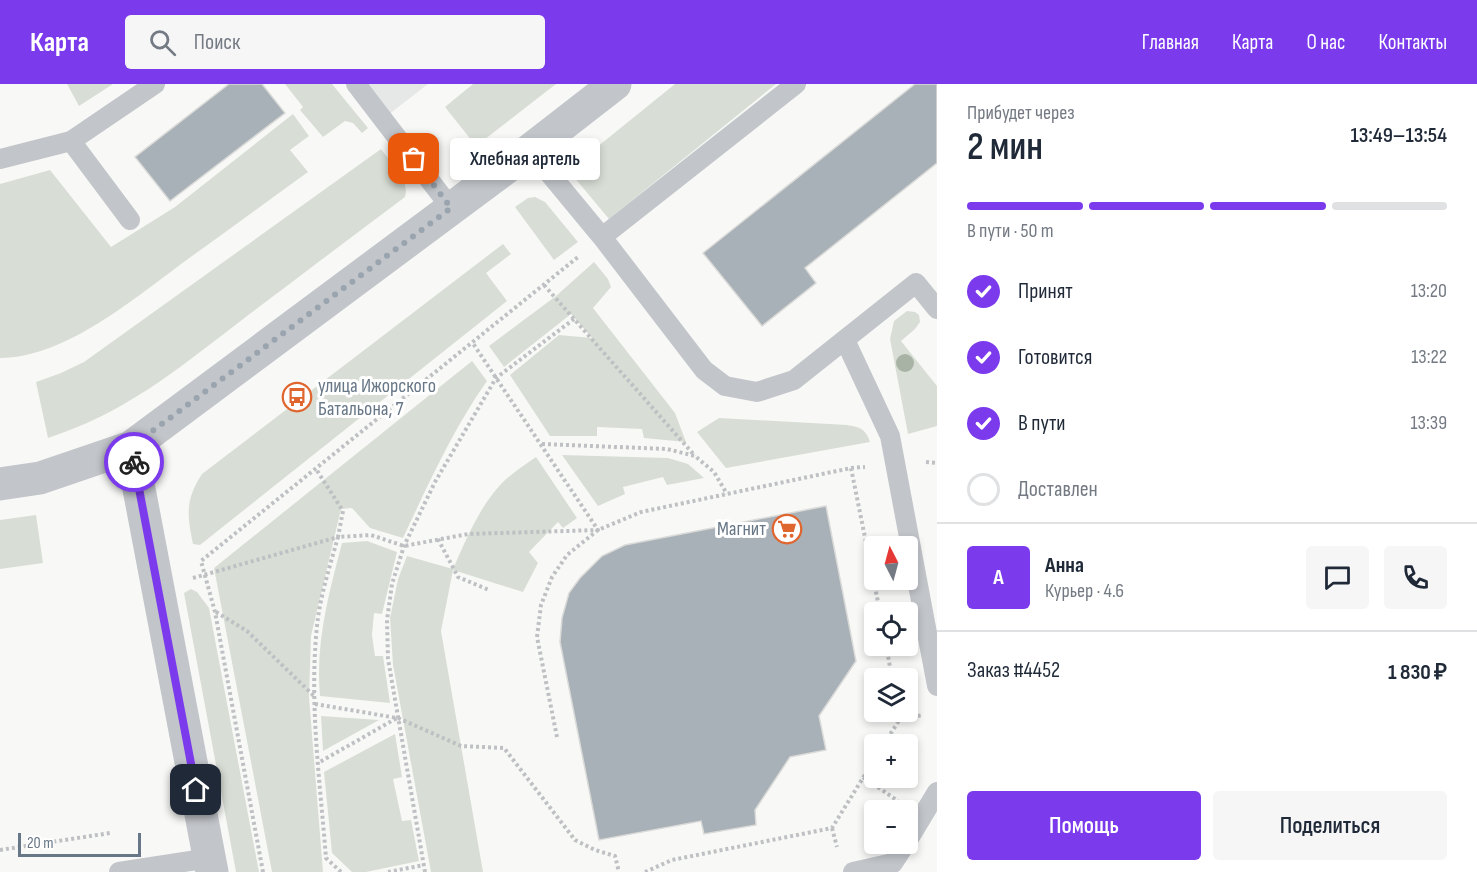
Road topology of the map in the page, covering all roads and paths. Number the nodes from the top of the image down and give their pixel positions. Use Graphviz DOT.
graph roads {
  1 [pos="155,84"];
  2 [pos="356,84"];
  3 [pos="615,84"];
  4 [pos="796,84"];
  5 [pos="71,141"];
  6 [pos="530,150"];
  7 [pos="0,159"];
  8 [pos="451,208"];
  9 [pos="130,220"];
  10 [pos="602,237"];
  11 [pos="544,285"];
  12 [pos="937,309"];
  13 [pos="574,319"];
  14 [pos="845,340"];
  15 [pos="472,342"];
  16 [pos="496,378"];
  17 [pos="541,444"];
  18 [pos="131,447"];
  19 [pos="695,456"];
  20 [pos="930,462"];
  21 [pos="937,463"];
  22 [pos="316,469"];
  23 [pos="0,484"];
  24 [pos="727,494"];
  25 [pos="598,530"];
  26 [pos="865,536"];
  27 [pos="338,537"];
  28 [pos="438,539"];
  29 [pos="404,546"];
  30 [pos="204,576"];
  31 [pos="489,590"];
  32 [pos="215,612"];
  33 [pos="936,677"];
  34 [pos="315,697"];
  35 [pos="315,704"];
  36 [pos="928,714"];
  37 [pos="918,716"];
  38 [pos="397,718"];
  39 [pos="557,737"];
  40 [pos="318,763"];
  41 [pos="864,776"];
  42 [pos="937,792"];
  43 [pos="918,824"];
  44 [pos="110,833"];
  45 [pos="0,850"];
  46 [pos="899,854"];
  47 [pos="211,865"];
  48 [pos="424,865"];
  49 [pos="119,872"];
  50 [pos="263,872"];
  51 [pos="341,872"];
  52 [pos="388,872"];
  53 [pos="425,872"];
  54 [pos="619,872"];
  55 [pos="645,872"];
  56 [pos="853,872"];
  1 -- 5 [label="lane"];
  2 -- 8 [label="lane"];
  3 -- 6 [label="street"];
  4 -- 10 [label="lane"];
  5 -- 7 [label="lane"];
  5 -- 9 [label="lane"];
  6 -- 8 [label="street"];
  6 -- 10 [label="lane"];
  8 -- 18 [label="street"];
  10 -- 11 [label="path"];
  10 -- 14 [label="lane"];
  11 -- 13 [label="path"];
  11 -- 15 [label="path"];
  12 -- 14 [label="lane"];
  13 -- 16 [label="path"];
  13 -- 19 [label="path"];
  14 -- 33 [label="lane"];
  15 -- 16 [label="path"];
  15 -- 22 [label="path"];
  16 -- 17 [label="path"];
  16 -- 29 [label="path"];
  17 -- 19 [label="path"];
  17 -- 25 [label="path"];
  18 -- 23 [label="street"];
  18 -- 47 [label="street"];
  19 -- 24 [label="path"];
  20 -- 21 [label="path"];
  22 -- 27 [label="path"];
  22 -- 30 [label="path"];
  24 -- 25 [label="path"];
  24 -- 26 [label="path"];
  25 -- 28 [label="path"];
  25 -- 39 [label="path"];
  27 -- 29 [label="path"];
  27 -- 30 [label="path"];
  27 -- 34 [label="path"];
  28 -- 29 [label="path"];
  28 -- 31 [label="path"];
  29 -- 38 [label="path"];
  30 -- 32 [label="path"];
  32 -- 34 [label="path"];
  32 -- 50 [label="path"];
  34 -- 35 [label="path"];
  35 -- 38 [label="path"];
  35 -- 40 [label="path"];
  36 -- 37 [label="path"];
  38 -- 40 [label="path"];
  38 -- 48 [label="path"];
  38 -- 54 [label="path"];
  40 -- 51 [label="path"];
  41 -- 55 [label="path"];
  42 -- 43 [label="lane"];
  44 -- 45 [label="path"];
  46 -- 56 [label="lane"];
  47 -- 49 [label="lane"];
  48 -- 52 [label="path"];
  48 -- 53 [label="path"];
}
